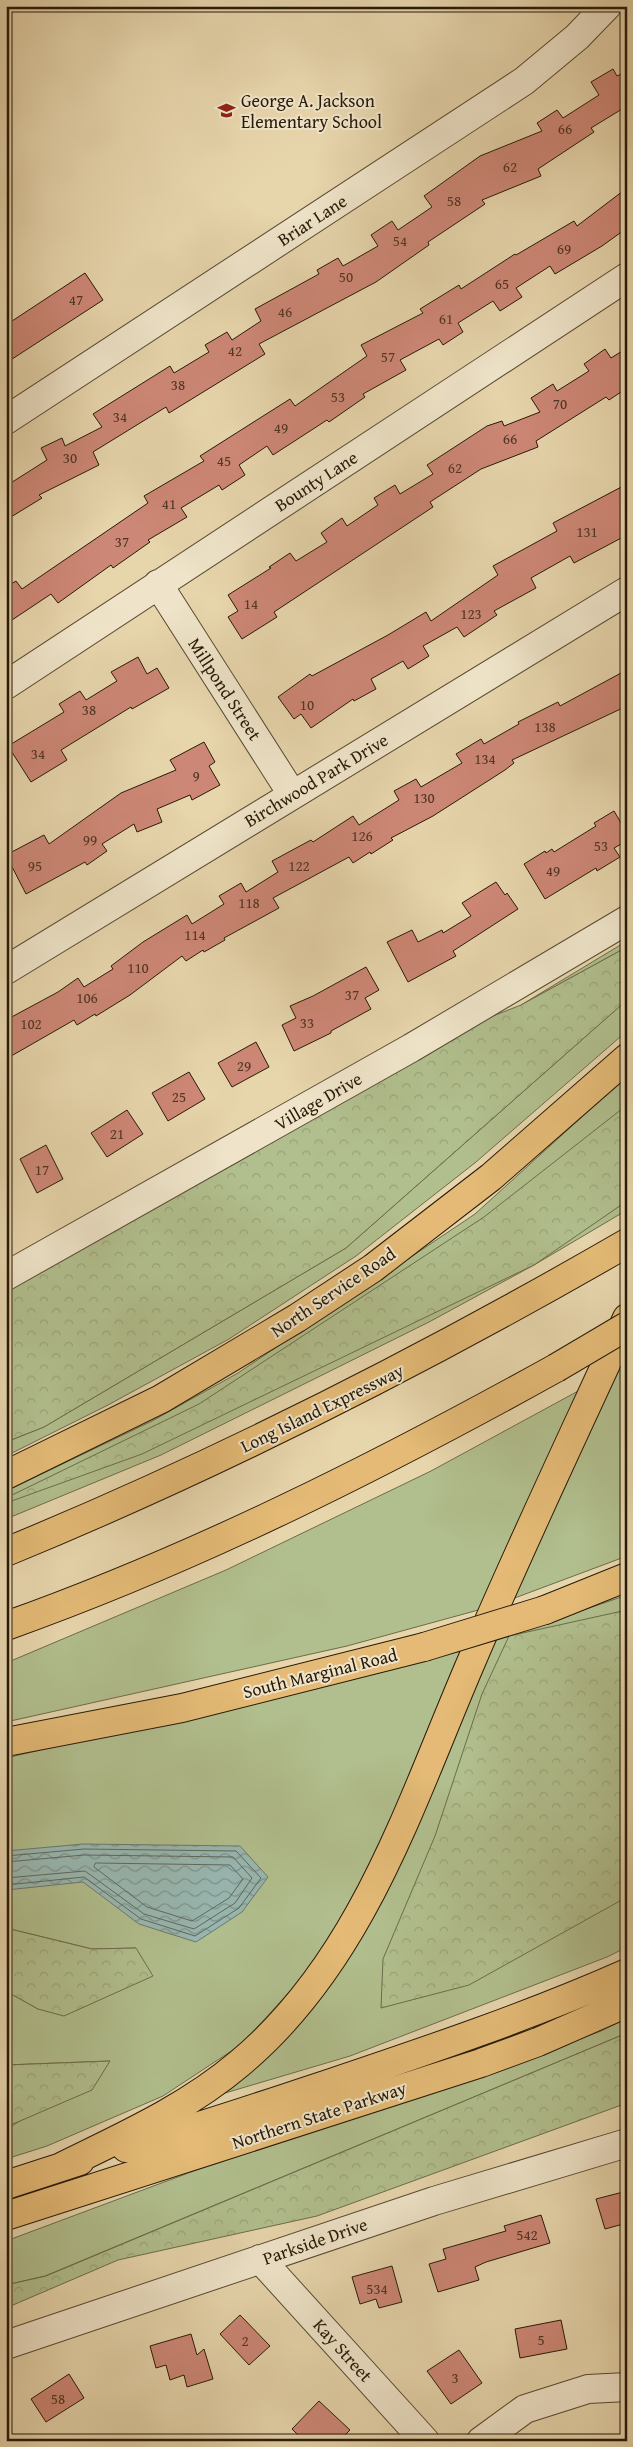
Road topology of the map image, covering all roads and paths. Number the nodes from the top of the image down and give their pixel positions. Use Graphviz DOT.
graph roads {
  1 [pos="607,6"];
  2 [pos="627,277"];
  3 [pos="6,420"];
  4 [pos="158,584"];
  5 [pos="627,591"];
  6 [pos="6,685"];
  7 [pos="292,794"];
  8 [pos="627,920"];
  9 [pos="6,970"];
  10 [pos="627,1058"];
  11 [pos="626,1244"];
  12 [pos="6,1276"];
  13 [pos="627,1318"];
  14 [pos="627,1326"];
  15 [pos="6,1475"];
  16 [pos="6,1552"];
  17 [pos="627,1577"];
  18 [pos="6,1626"];
  19 [pos="6,1742"];
  20 [pos="627,1973"];
  21 [pos="627,2003"];
  22 [pos="627,2143"];
  23 [pos="62,2166"];
  24 [pos="6,2185"];
  25 [pos="6,2216"];
  26 [pos="260,2259"];
  27 [pos="6,2345"];
  28 [pos="627,2387"];
  29 [pos="425,2441"];
  30 [pos="480,2441"];
  1 -- 3 [label="street, Briar Lane"];
  2 -- 4 [label="street, Bounty Lane"];
  4 -- 6 [label="street, Bounty Lane"];
  4 -- 7 [label="street, Millpond Street"];
  5 -- 7 [label="street, Birchwood Park Drive"];
  7 -- 9 [label="street, Birchwood Park Drive"];
  8 -- 12 [label="street, Village Drive"];
  10 -- 15 [label="main road, North Service Road"];
  11 -- 16 [label="main road, Long Island Expressway"];
  13 -- 23 [label="main road"];
  14 -- 18 [label="main road, bridge"];
  17 -- 19 [label="main road, South Marginal Road, bridge"];
  20 -- 23 [label="main road, Northern State Parkway"];
  21 -- 25 [label="main road, Northern State Parkway"];
  22 -- 26 [label="street, Parkside Drive"];
  23 -- 24 [label="main road, Northern State Parkway"];
  26 -- 27 [label="street, Parkside Drive"];
  26 -- 29 [label="street, Kay Street"];
  28 -- 30 [label="street"];
}
